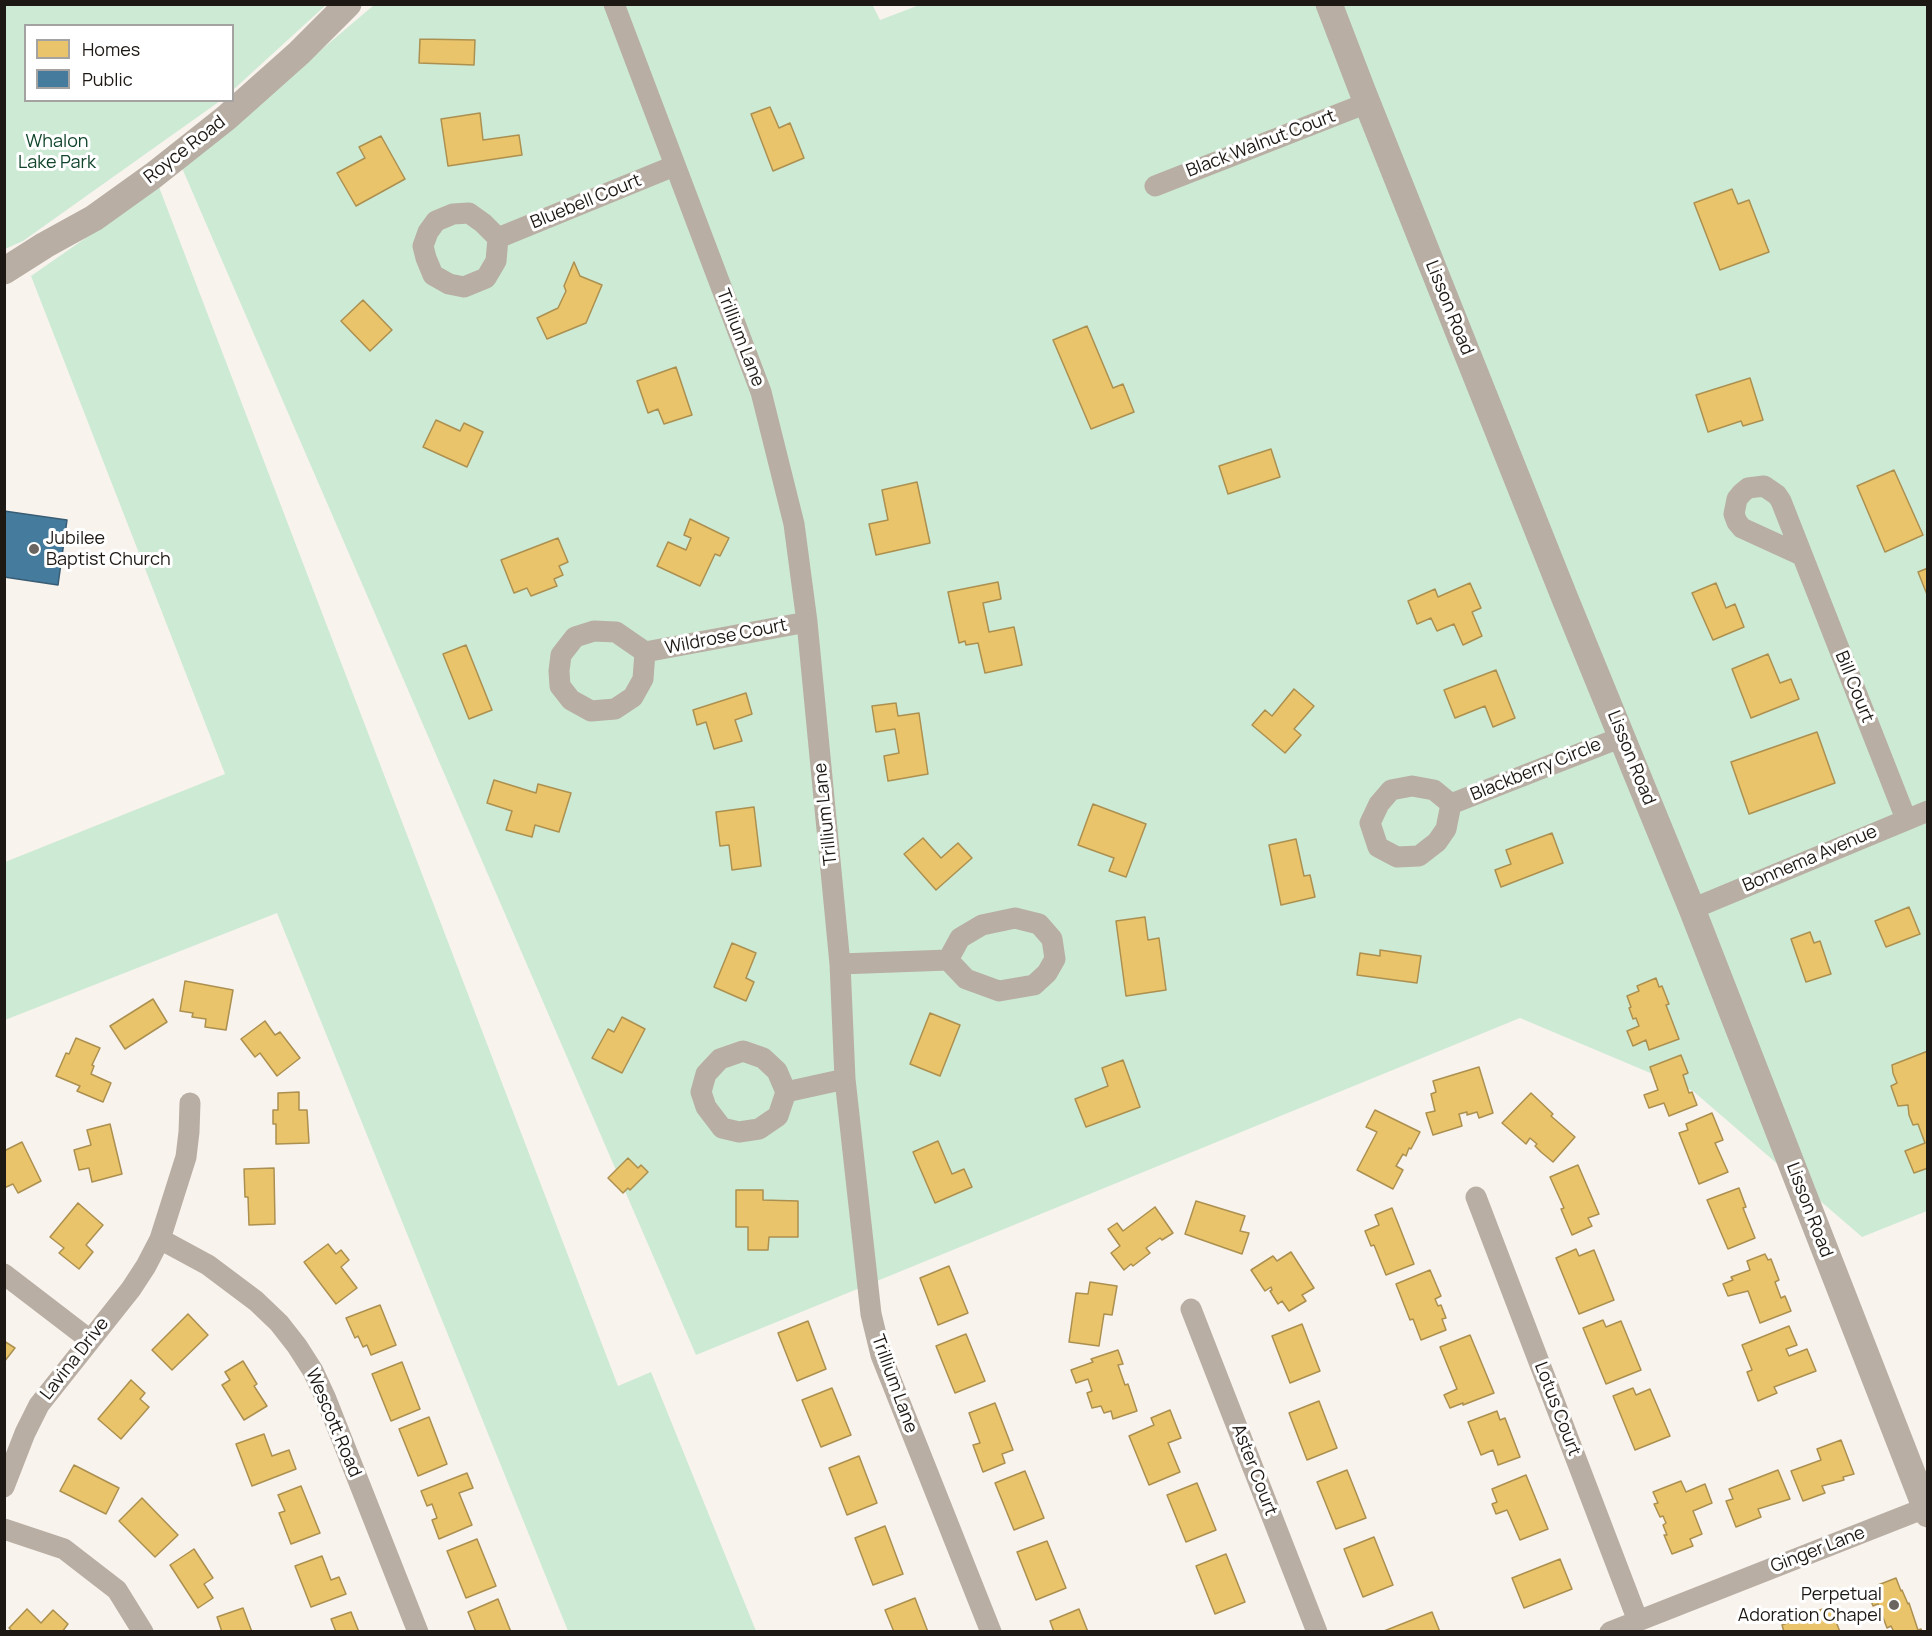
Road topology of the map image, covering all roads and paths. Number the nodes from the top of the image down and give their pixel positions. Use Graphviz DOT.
graph roads {
  1 [pos="348,4"];
  2 [pos="614,4"];
  3 [pos="1329,4"];
  4 [pos="1367,103"];
  5 [pos="674,166"];
  6 [pos="1155,186"];
  7 [pos="498,238"];
  8 [pos="4,271"];
  9 [pos="1801,555"];
  10 [pos="807,622"];
  11 [pos="645,652"];
  12 [pos="1622,737"];
  13 [pos="1451,804"];
  14 [pos="1928,811"];
  15 [pos="1906,819"];
  16 [pos="1692,909"];
  17 [pos="948,960"];
  18 [pos="840,964"];
  19 [pos="845,1079"];
  20 [pos="786,1092"];
  21 [pos="190,1103"];
  22 [pos="1476,1197"];
  23 [pos="160,1239"];
  24 [pos="4,1274"];
  25 [pos="1191,1309"];
  26 [pos="90,1340"];
  27 [pos="4,1487"];
  28 [pos="1926,1511"];
  29 [pos="4,1529"];
  30 [pos="1638,1620"];
  31 [pos="143,1632"];
  32 [pos="418,1632"];
  33 [pos="990,1632"];
  34 [pos="1317,1632"];
  35 [pos="1610,1632"];
  1 -- 8 [label="street, Royce Road"];
  2 -- 5 [label="street, Trillium Lane"];
  3 -- 4 [label="street, Lisson Road"];
  4 -- 6 [label="street, Black Walnut Court"];
  4 -- 12 [label="street, Lisson Road"];
  5 -- 7 [label="street, Bluebell Court"];
  5 -- 10 [label="street, Trillium Lane"];
  9 -- 15 [label="street, Bill Court"];
  10 -- 11 [label="street, Wildrose Court"];
  10 -- 18 [label="street, Trillium Lane"];
  11 -- 11 [label="street, Wildrose Court"];
  12 -- 13 [label="street, Blackberry Circle"];
  12 -- 16 [label="street, Lisson Road"];
  14 -- 15 [label="street, Bonnema Avenue"];
  15 -- 16 [label="street, Bonnema Avenue"];
  16 -- 28 [label="street, Lisson Road"];
  17 -- 17 [label="street"];
  17 -- 18 [label="street"];
  18 -- 19 [label="street, Trillium Lane"];
  19 -- 20 [label="street"];
  19 -- 33 [label="street, Trillium Lane"];
  21 -- 23 [label="street, Lavina Drive"];
  22 -- 30 [label="street, Lotus Court"];
  23 -- 26 [label="street, Lavina Drive"];
  23 -- 32 [label="street, Wescott Road"];
  24 -- 26 [label="street"];
  25 -- 34 [label="street, Aster Court"];
  26 -- 27 [label="street, Lavina Drive"];
  28 -- 30 [label="street, Ginger Lane"];
  29 -- 31 [label="street"];
  30 -- 35 [label="street, Ginger Lane"];
}
